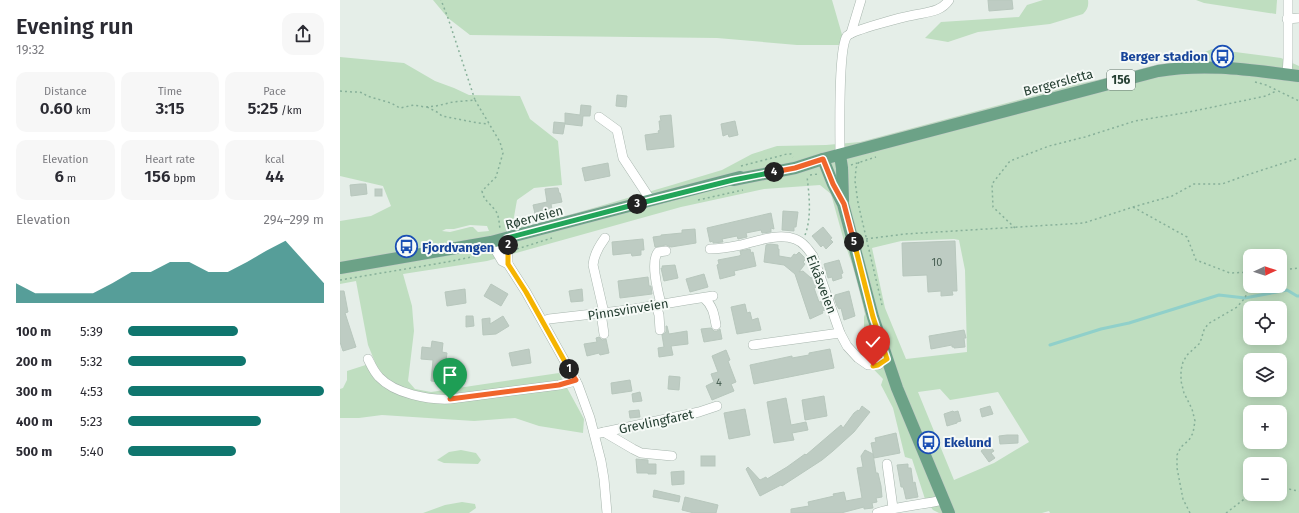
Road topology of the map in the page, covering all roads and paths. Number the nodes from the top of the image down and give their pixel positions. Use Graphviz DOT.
graph roads {
  1 [pos="441,0"];
  2 [pos="861,0"];
  3 [pos="950,0"];
  4 [pos="1288,0"];
  5 [pos="1299,18"];
  6 [pos="1287,19"];
  7 [pos="851,33"];
  8 [pos="1293,76"];
  9 [pos="1254,82"];
  10 [pos="340,91"];
  11 [pos="1276,91"];
  12 [pos="475,100"];
  13 [pos="1299,101"];
  14 [pos="425,107"];
  15 [pos="600,117"];
  16 [pos="489,124"];
  17 [pos="840,155"];
  18 [pos="882,155"];
  19 [pos="793,157"];
  20 [pos="1299,158"];
  21 [pos="823,159"];
  22 [pos="859,162"];
  23 [pos="741,166"];
  24 [pos="848,167"];
  25 [pos="820,174"];
  26 [pos="806,176"];
  27 [pos="802,177"];
  28 [pos="744,190"];
  29 [pos="697,200"];
  30 [pos="649,201"];
  31 [pos="844,204"];
  32 [pos="1133,207"];
  33 [pos="1015,228"];
  34 [pos="605,238"];
  35 [pos="866,238"];
  36 [pos="499,240"];
  37 [pos="802,242"];
  38 [pos="710,249"];
  39 [pos="666,250"];
  40 [pos="444,263"];
  41 [pos="508,264"];
  42 [pos="340,268"];
  43 [pos="1299,268"];
  44 [pos="1287,269"];
  45 [pos="1243,272"];
  46 [pos="340,280"];
  47 [pos="1247,293"];
  48 [pos="658,305"];
  49 [pos="883,310"];
  50 [pos="603,313"];
  51 [pos="543,321"];
  52 [pos="716,325"];
  53 [pos="660,330"];
  54 [pos="840,333"];
  55 [pos="604,334"];
  56 [pos="753,345"];
  57 [pos="368,359"];
  58 [pos="887,359"];
  59 [pos="576,380"];
  60 [pos="717,406"];
  61 [pos="600,433"];
  62 [pos="672,456"];
  63 [pos="887,464"];
  64 [pos="1287,488"];
  65 [pos="1299,491"];
  66 [pos="943,500"];
  67 [pos="1243,500"];
  68 [pos="893,508"];
  69 [pos="607,513"];
  70 [pos="876,513"];
  71 [pos="949,513"];
  72 [pos="1190,513"];
  73 [pos="1226,513"];
  1 -- 12 [label="path"];
  2 -- 7 [label="street"];
  3 -- 7 [label="street"];
  4 -- 6 [label="street, Bergersletta"];
  5 -- 6 [label="street"];
  6 -- 8 [label="street, Bergersletta"];
  7 -- 17 [label="street"];
  8 -- 17 [label="main road, Bergersletta / 156"];
  9 -- 11 [label="path"];
  10 -- 14 [label="path"];
  11 -- 13 [label="path"];
  11 -- 33 [label="path"];
  12 -- 14 [label="path"];
  12 -- 16 [label="path"];
  14 -- 16 [label="path"];
  15 -- 30 [label="street"];
  16 -- 36 [label="path"];
  17 -- 21 [label="main road, Røerveien / 156"];
  17 -- 31 [label="main road"];
  18 -- 22 [label="path"];
  19 -- 23 [label="path"];
  20 -- 32 [label="path"];
  21 -- 30 [label="main road, Røerveien / 156"];
  21 -- 31 [label="main road"];
  22 -- 24 [label="path"];
  22 -- 35 [label="path"];
  25 -- 26 [label="path"];
  26 -- 27 [label="path"];
  26 -- 37 [label="path"];
  28 -- 29 [label="path"];
  30 -- 36 [label="main road, Røerveien / 156"];
  31 -- 58 [label="main road"];
  32 -- 33 [label="path"];
  32 -- 45 [label="path"];
  33 -- 35 [label="path"];
  34 -- 50 [label="street"];
  35 -- 49 [label="path"];
  36 -- 41 [label="street"];
  36 -- 41 [label="street"];
  36 -- 42 [label="main road, Røerveien / 156"];
  37 -- 38 [label="street, Eikåsveien"];
  37 -- 54 [label="street, Eikåsveien"];
  39 -- 48 [label="street"];
  40 -- 46 [label="path"];
  41 -- 51 [label="street"];
  43 -- 44 [label="path"];
  47 -- 72 [label="path"];
  48 -- 50 [label="street, Pinnsvinveien"];
  48 -- 52 [label="street, Pinnsvinveien"];
  48 -- 53 [label="street"];
  50 -- 51 [label="street, Pinnsvinveien"];
  50 -- 55 [label="street"];
  51 -- 59 [label="street"];
  54 -- 56 [label="street"];
  54 -- 58 [label="street, Eikåsveien"];
  57 -- 59 [label="street"];
  58 -- 66 [label="main road"];
  59 -- 61 [label="street"];
  60 -- 61 [label="street, Grevlingfaret"];
  61 -- 62 [label="street"];
  61 -- 69 [label="street"];
  63 -- 68 [label="street"];
  64 -- 65 [label="path"];
  66 -- 68 [label="street"];
  66 -- 71 [label="main road"];
  67 -- 73 [label="path"];
  68 -- 70 [label="street"];
}
